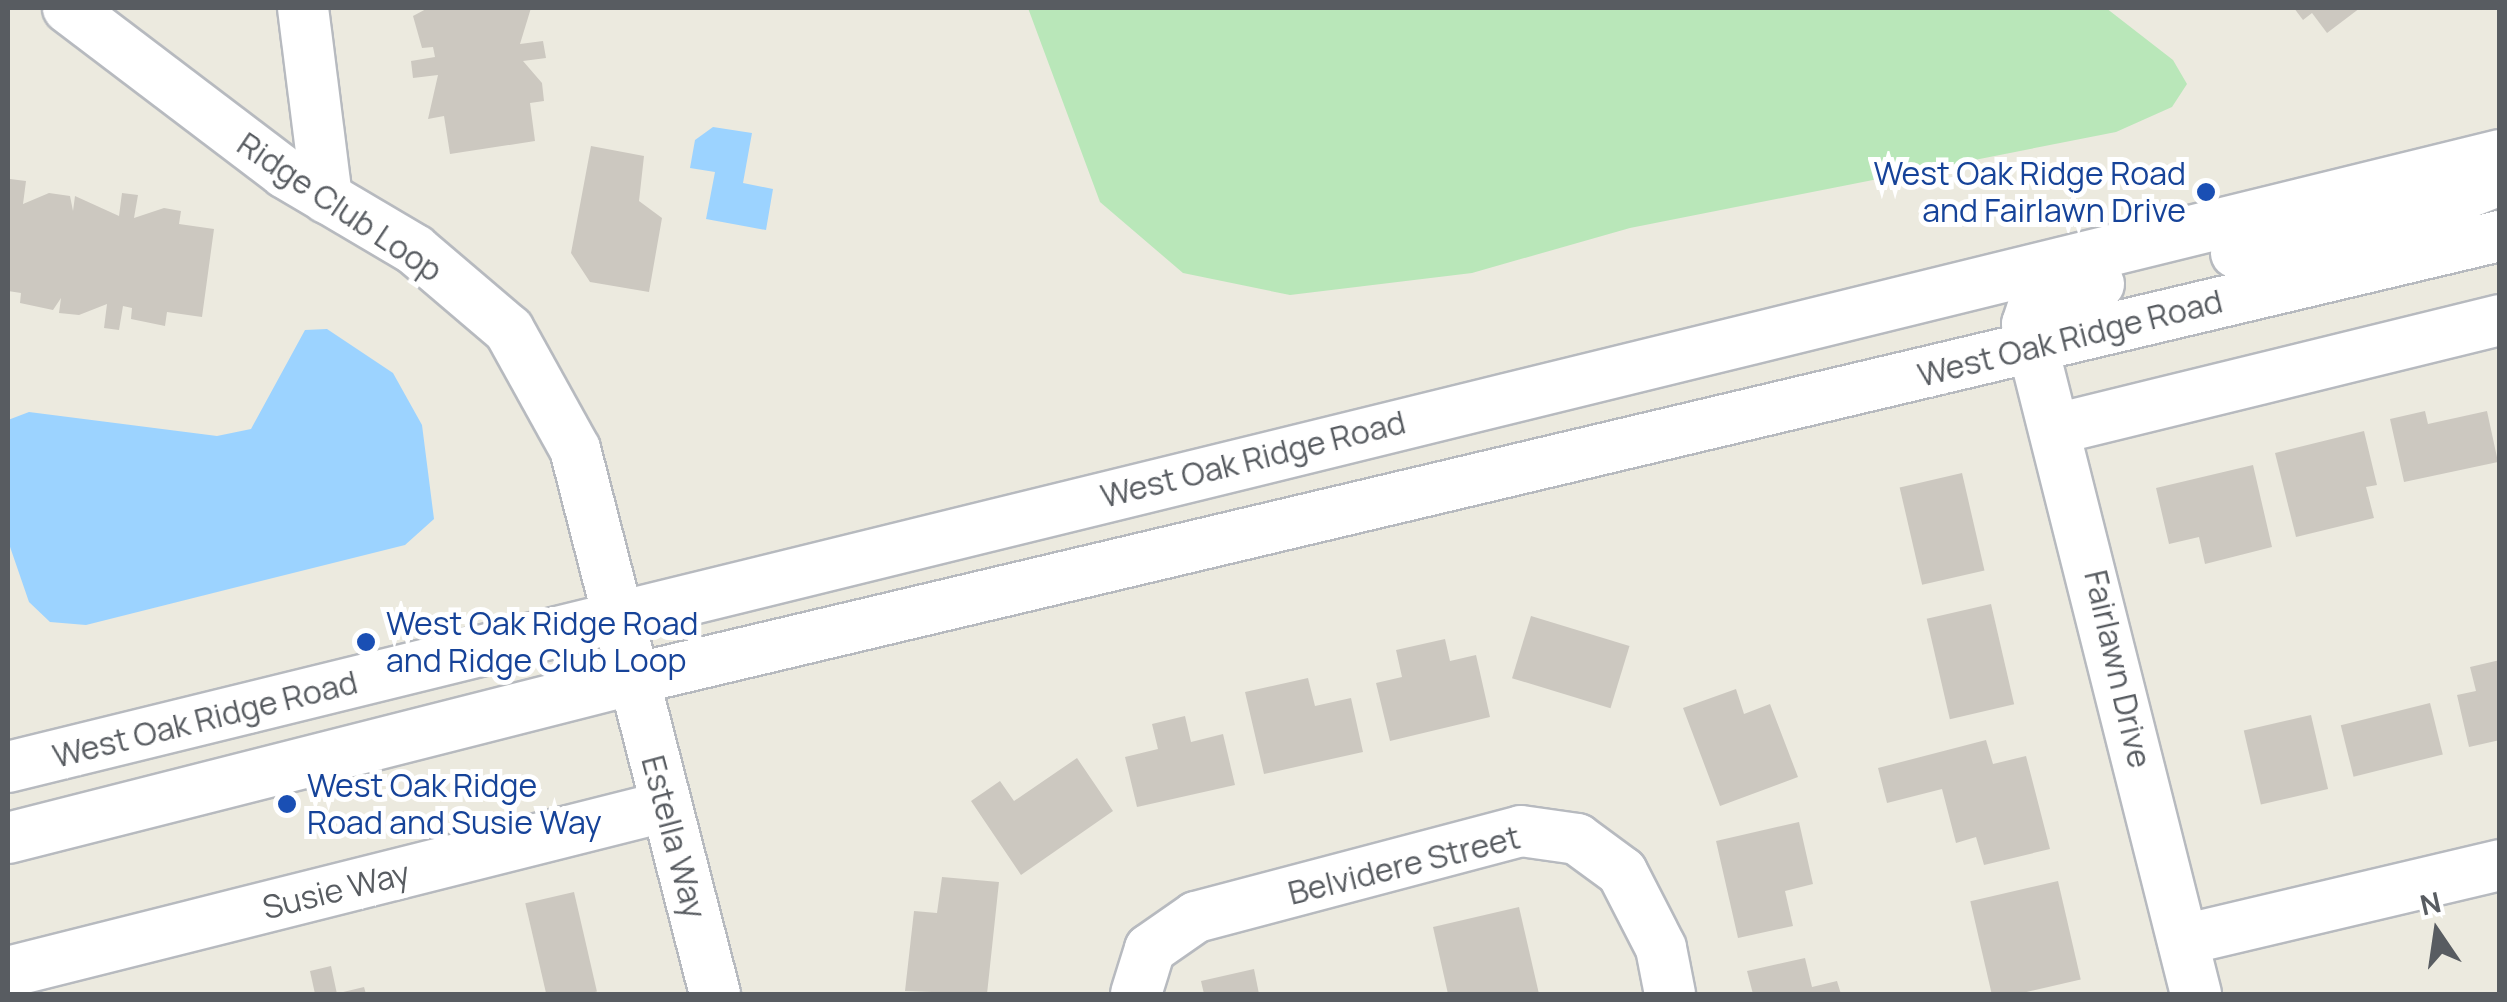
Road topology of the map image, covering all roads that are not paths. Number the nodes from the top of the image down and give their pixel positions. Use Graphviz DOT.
graph roads {
  1 [pos="303,8"];
  2 [pos="91,15"];
  3 [pos="2500,155"];
  4 [pos="2500,180"];
  5 [pos="328,198"];
  6 [pos="2500,236"];
  7 [pos="2500,320"];
  8 [pos="2034,345"];
  9 [pos="2060,428"];
  10 [pos="616,616"];
  11 [pos="634,678"];
  12 [pos="8,767"];
  13 [pos="664,807"];
  14 [pos="8,838"];
  15 [pos="2500,866"];
  16 [pos="2182,940"];
  17 [pos="8,972"];
  18 [pos="1666,972"];
  19 [pos="715,994"];
  20 [pos="1136,994"];
  21 [pos="2196,994"];
  1 -- 5 [label="street"];
  2 -- 5 [label="street, Ridge Club Loop"];
  3 -- 10 [label="street, West Oak Ridge Road"];
  4 -- 8 [label="street"];
  5 -- 10 [label="street, Ridge Club Loop"];
  6 -- 8 [label="street, West Oak Ridge Road"];
  7 -- 9 [label="street"];
  8 -- 9 [label="street, Fairlawn Drive"];
  8 -- 11 [label="street, West Oak Ridge Road"];
  9 -- 16 [label="street, Fairlawn Drive"];
  10 -- 11 [label="street, Ridge Club Loop"];
  10 -- 12 [label="street, West Oak Ridge Road"];
  11 -- 13 [label="street, Estella Way"];
  11 -- 14 [label="street, West Oak Ridge Road"];
  13 -- 17 [label="street, Susie Way"];
  13 -- 19 [label="street, Estella Way"];
  15 -- 16 [label="street"];
  16 -- 21 [label="street, Fairlawn Drive"];
  18 -- 20 [label="street, Belvidere Street"];
}
